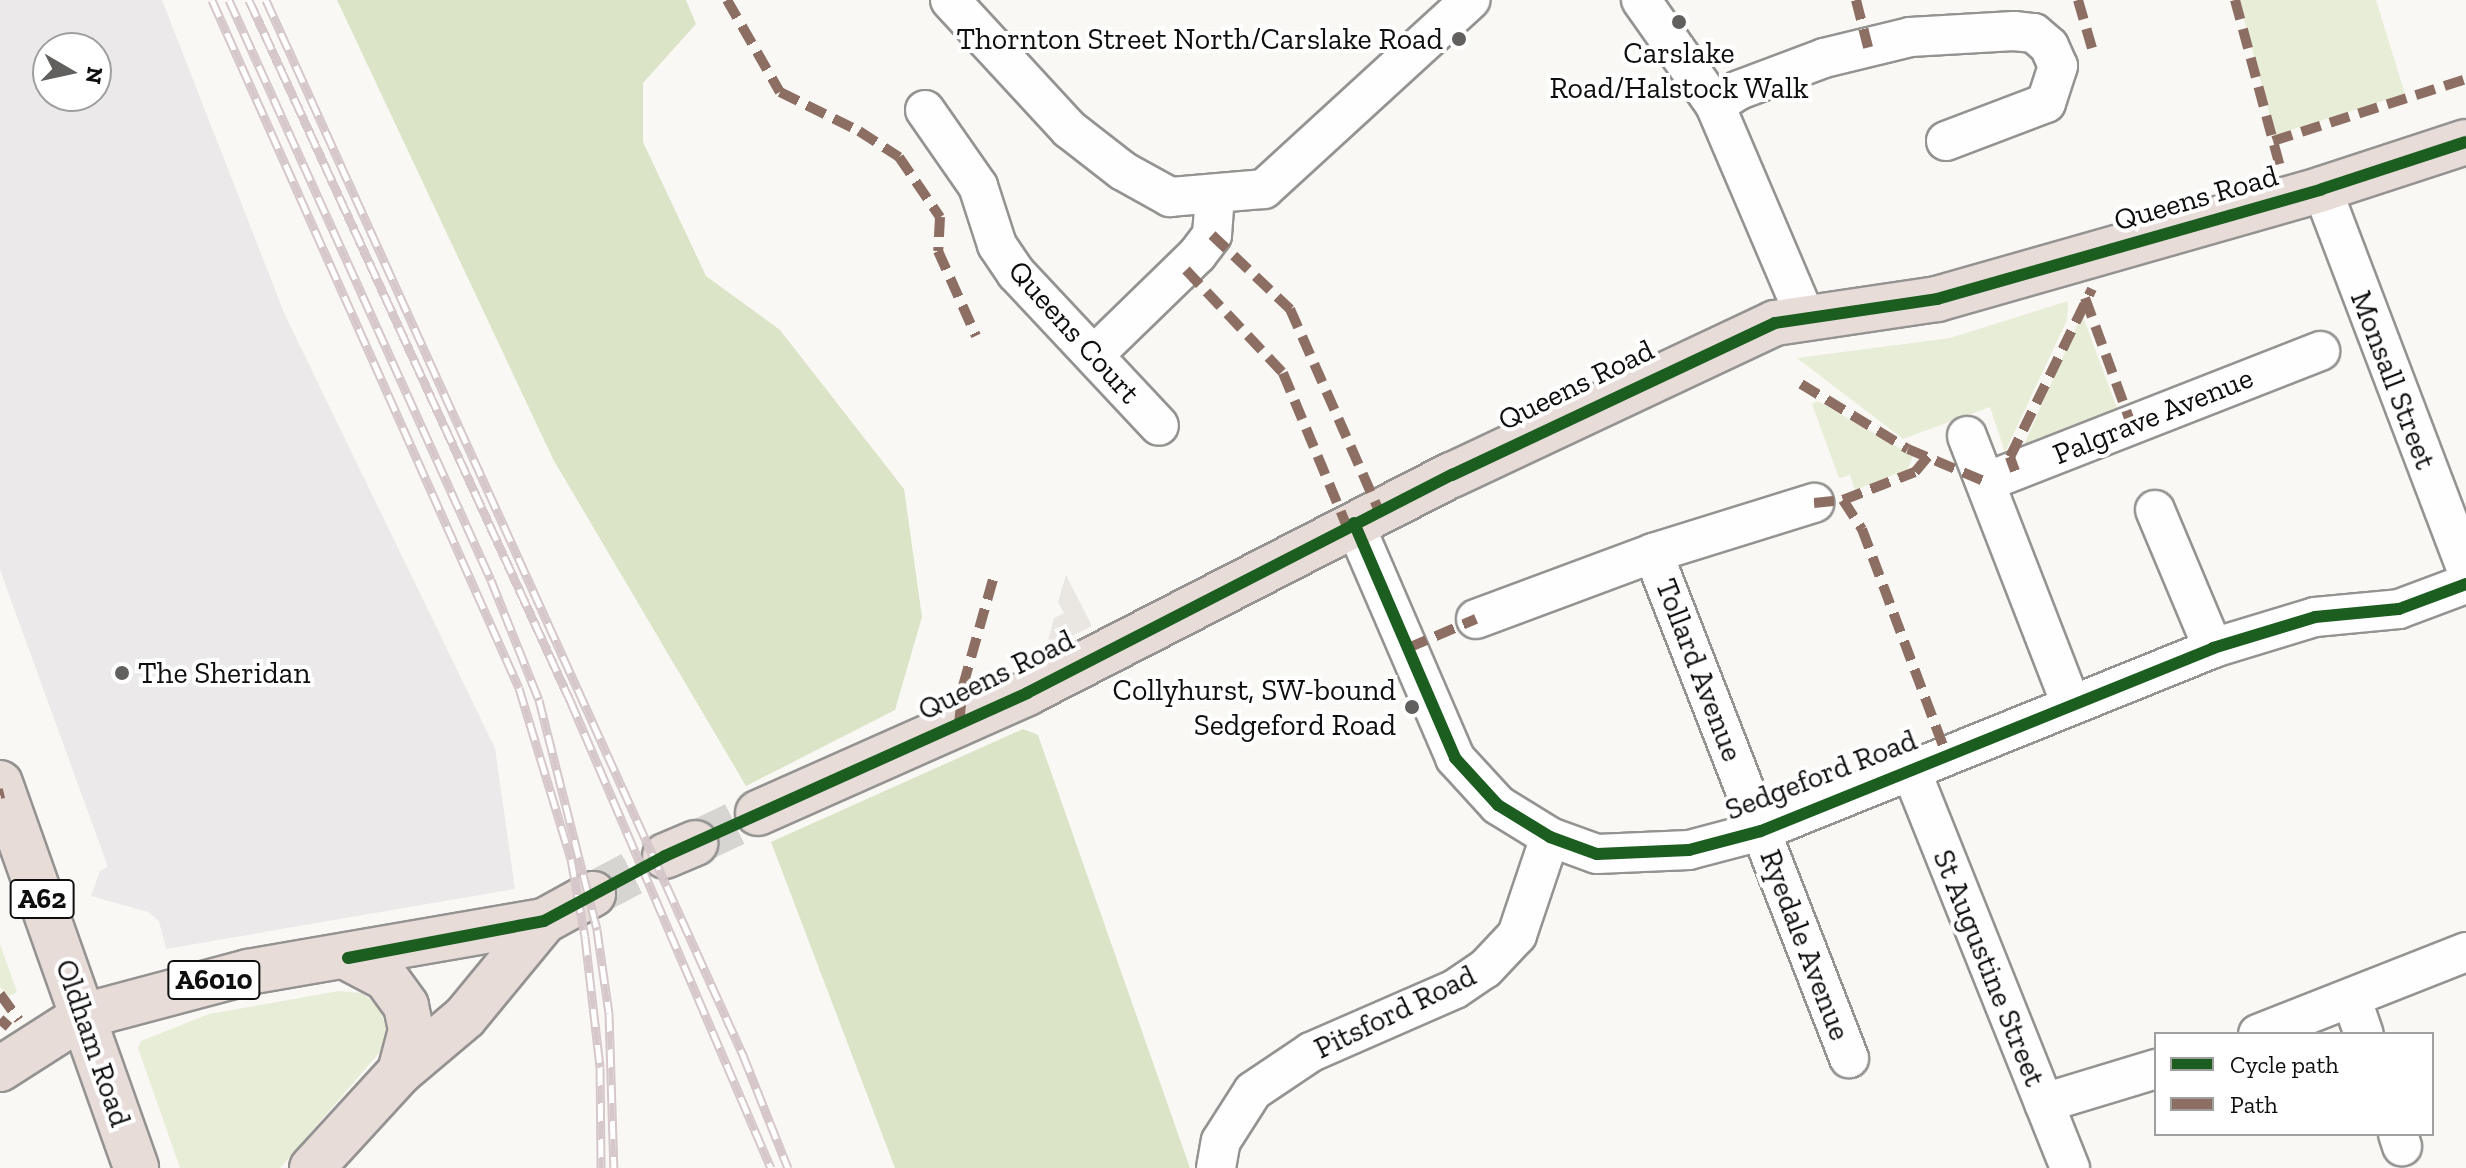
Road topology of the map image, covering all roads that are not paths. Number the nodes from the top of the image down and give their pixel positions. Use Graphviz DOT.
graph roads {
  1 [pos="950,0"];
  2 [pos="1470,0"];
  3 [pos="1641,0"];
  4 [pos="1715,105"];
  5 [pos="925,110"];
  6 [pos="1946,141"];
  7 [pos="2466,142"];
  8 [pos="2322,189"];
  9 [pos="1215,195"];
  10 [pos="1805,316"];
  11 [pos="2320,351"];
  12 [pos="1094,355"];
  13 [pos="1159,426"];
  14 [pos="1967,436"];
  15 [pos="1986,482"];
  16 [pos="1814,503"];
  17 [pos="2155,510"];
  18 [pos="1354,523"];
  19 [pos="1653,553"];
  20 [pos="2466,569"];
  21 [pos="2466,584"];
  22 [pos="1476,619"];
  23 [pos="2213,648"];
  24 [pos="2071,704"];
  25 [pos="1910,768"];
  26 [pos="0,783"];
  27 [pos="758,813"];
  28 [pos="1761,831"];
  29 [pos="1550,837"];
  30 [pos="593,894"];
  31 [pos="544,921"];
  32 [pos="2466,952"];
  33 [pos="348,958"];
  34 [pos="83,1016"];
  35 [pos="2358,1017"];
  36 [pos="2270,1032"];
  37 [pos="1849,1058"];
  38 [pos="0,1069"];
  39 [pos="2154,1070"];
  40 [pos="400,1072"];
  41 [pos="2044,1103"];
  42 [pos="136,1168"];
  43 [pos="312,1168"];
  44 [pos="1216,1168"];
  45 [pos="2070,1168"];
  1 -- 9 [label="street"];
  2 -- 9 [label="street"];
  3 -- 4 [label="street"];
  4 -- 6 [label="street"];
  4 -- 10 [label="street"];
  5 -- 12 [label="street, Queens Court"];
  7 -- 8 [label="highway, Queens Road"];
  8 -- 10 [label="highway, Queens Road"];
  8 -- 20 [label="street, Monsall Street"];
  9 -- 12 [label="street"];
  10 -- 18 [label="highway, Queens Road"];
  11 -- 15 [label="street, Palgrave Avenue"];
  12 -- 13 [label="street, Queens Court"];
  14 -- 15 [label="street"];
  15 -- 24 [label="street"];
  16 -- 19 [label="street, Tollard Avenue"];
  17 -- 23 [label="street"];
  18 -- 27 [label="highway, Queens Road"];
  18 -- 29 [label="street, Sedgeford Road"];
  19 -- 22 [label="street, Tollard Avenue"];
  19 -- 28 [label="street, Tollard Avenue"];
  21 -- 23 [label="street, Sedgeford Road"];
  23 -- 24 [label="street, Sedgeford Road"];
  24 -- 25 [label="street, Sedgeford Road"];
  25 -- 28 [label="street, Sedgeford Road"];
  25 -- 41 [label="street, St Augustine Street"];
  26 -- 34 [label="highway, Oldham Road / A62"];
  28 -- 29 [label="street, Sedgeford Road"];
  28 -- 37 [label="street, Ryedale Avenue"];
  29 -- 44 [label="street, Pitsford Road"];
  30 -- 31 [label="highway, A6010"];
  31 -- 33 [label="highway, A6010"];
  31 -- 40 [label="highway, A6010"];
  32 -- 35 [label="street"];
  33 -- 34 [label="highway, A6010"];
  33 -- 40 [label="highway, A6010"];
  34 -- 38 [label="highway, A6010"];
  34 -- 42 [label="highway, Oldham Road / A62"];
  35 -- 36 [label="street"];
  39 -- 41 [label="street"];
  40 -- 43 [label="highway, A6010"];
  41 -- 45 [label="street, St Augustine Street"];
}
